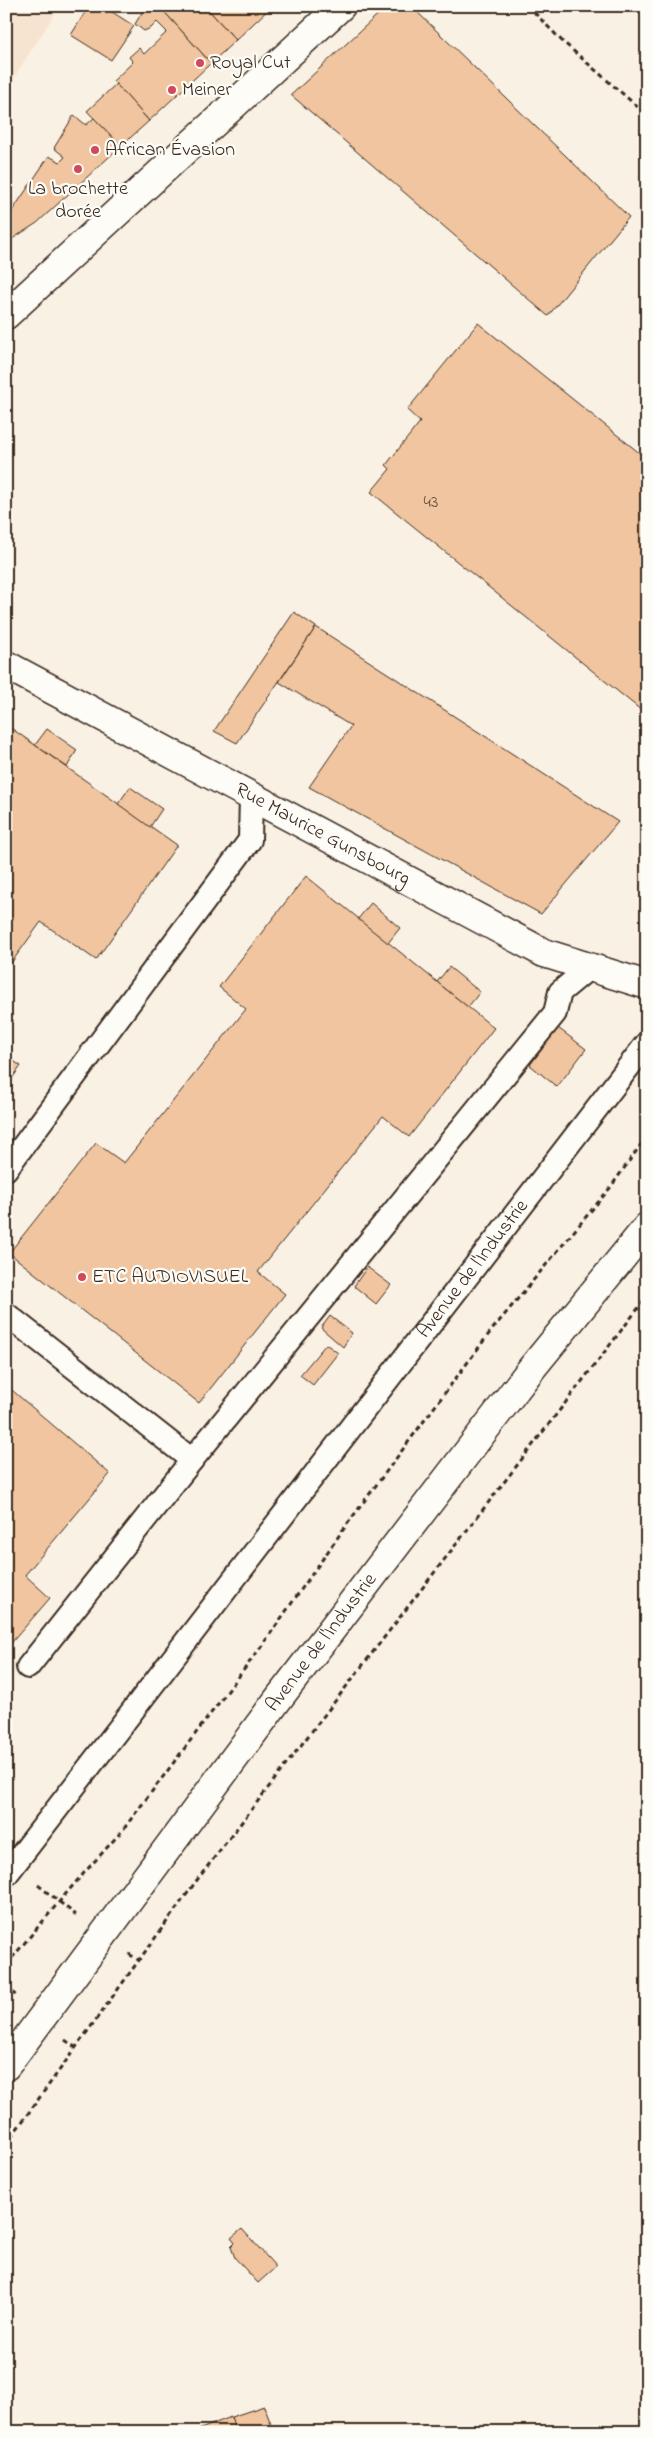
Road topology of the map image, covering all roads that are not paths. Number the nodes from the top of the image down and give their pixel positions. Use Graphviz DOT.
graph roads {
  1 [pos="341,6"];
  2 [pos="6,315"];
  3 [pos="6,665"];
  4 [pos="252,796"];
  5 [pos="590,967"];
  6 [pos="647,985"];
  7 [pos="647,1043"];
  8 [pos="6,1169"];
  9 [pos="647,1227"];
  10 [pos="6,1314"];
  11 [pos="192,1460"];
  12 [pos="28,1667"];
  13 [pos="10,1871"];
  14 [pos="6,2066"];
  1 -- 2 [label="main road"];
  3 -- 4 [label="main road, Rue Maurice Gunsbourg"];
  4 -- 5 [label="main road, Rue Maurice Gunsbourg"];
  4 -- 8 [label="lane"];
  5 -- 6 [label="main road, Rue Maurice Gunsbourg"];
  5 -- 11 [label="lane"];
  7 -- 13 [label="lane, Avenue de l'Industrie"];
  9 -- 14 [label="main road, Avenue de l'Industrie"];
  10 -- 11 [label="lane"];
  11 -- 12 [label="lane"];
}
